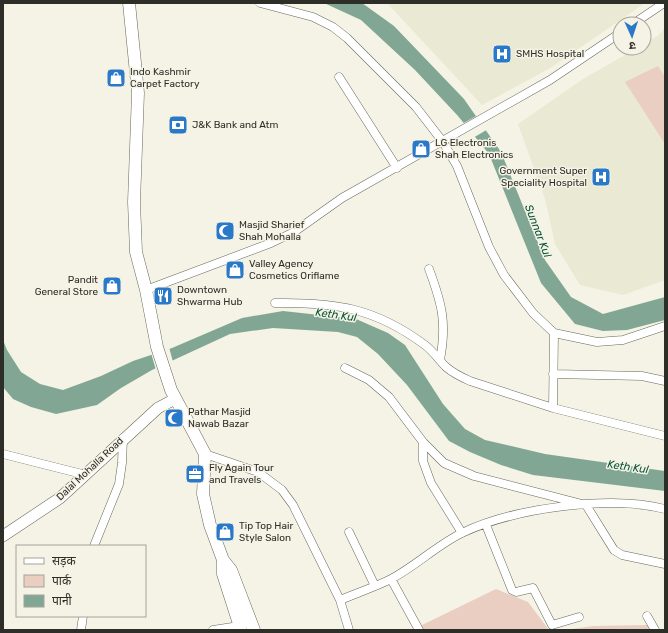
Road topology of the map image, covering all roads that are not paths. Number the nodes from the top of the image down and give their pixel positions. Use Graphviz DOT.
graph roads {
  1 [pos="129,3"];
  2 [pos="260,3"];
  3 [pos="664,3"];
  4 [pos="645,16"];
  5 [pos="612,38"];
  6 [pos="339,77"];
  7 [pos="443,142"];
  8 [pos="397,168"];
  9 [pos="429,269"];
  10 [pos="146,290"];
  11 [pos="276,303"];
  12 [pos="665,326"];
  13 [pos="554,333"];
  14 [pos="440,360"];
  15 [pos="345,368"];
  16 [pos="554,374"];
  17 [pos="665,381"];
  18 [pos="173,394"];
  19 [pos="552,408"];
  20 [pos="665,436"];
  21 [pos="124,438"];
  22 [pos="423,442"];
  23 [pos="3,454"];
  24 [pos="205,454"];
  25 [pos="86,475"];
  26 [pos="586,505"];
  27 [pos="665,509"];
  28 [pos="486,525"];
  29 [pos="349,532"];
  30 [pos="462,533"];
  31 [pos="3,536"];
  32 [pos="94,545"];
  33 [pos="223,560"];
  34 [pos="665,564"];
  35 [pos="391,579"];
  36 [pos="375,586"];
  37 [pos="340,600"];
  38 [pos="647,616"];
  39 [pos="83,617"];
  40 [pos="579,617"];
  41 [pos="240,628"];
  42 [pos="81,630"];
  43 [pos="213,630"];
  44 [pos="254,630"];
  45 [pos="349,630"];
  46 [pos="419,630"];
  47 [pos="655,630"];
  1 -- 10 [label="main road"];
  2 -- 7 [label="street"];
  3 -- 4 [label="street"];
  5 -- 7 [label="street"];
  6 -- 8 [label="street"];
  7 -- 8 [label="street"];
  7 -- 13 [label="street"];
  8 -- 10 [label="street"];
  9 -- 14 [label="street"];
  10 -- 18 [label="main road"];
  11 -- 14 [label="street"];
  12 -- 13 [label="street"];
  13 -- 16 [label="street"];
  14 -- 19 [label="street"];
  15 -- 22 [label="street"];
  16 -- 17 [label="street"];
  16 -- 19 [label="street"];
  18 -- 21 [label="street, Dalal Mohalla Road"];
  18 -- 24 [label="main road"];
  19 -- 20 [label="street"];
  21 -- 25 [label="street, Dalal Mohalla Road"];
  21 -- 32 [label="street"];
  22 -- 26 [label="street"];
  22 -- 30 [label="street"];
  23 -- 25 [label="street"];
  24 -- 33 [label="main road"];
  24 -- 37 [label="street"];
  25 -- 31 [label="street, Dalal Mohalla Road"];
  26 -- 27 [label="street"];
  26 -- 28 [label="street"];
  26 -- 34 [label="street"];
  28 -- 30 [label="street"];
  28 -- 40 [label="street"];
  29 -- 36 [label="street"];
  30 -- 35 [label="street"];
  33 -- 41 [label="main road"];
  33 -- 44 [label="main road"];
  35 -- 36 [label="street"];
  35 -- 46 [label="street"];
  36 -- 37 [label="street"];
  37 -- 45 [label="street"];
  38 -- 47 [label="street"];
  39 -- 42 [label="street"];
  41 -- 43 [label="street"];
}
